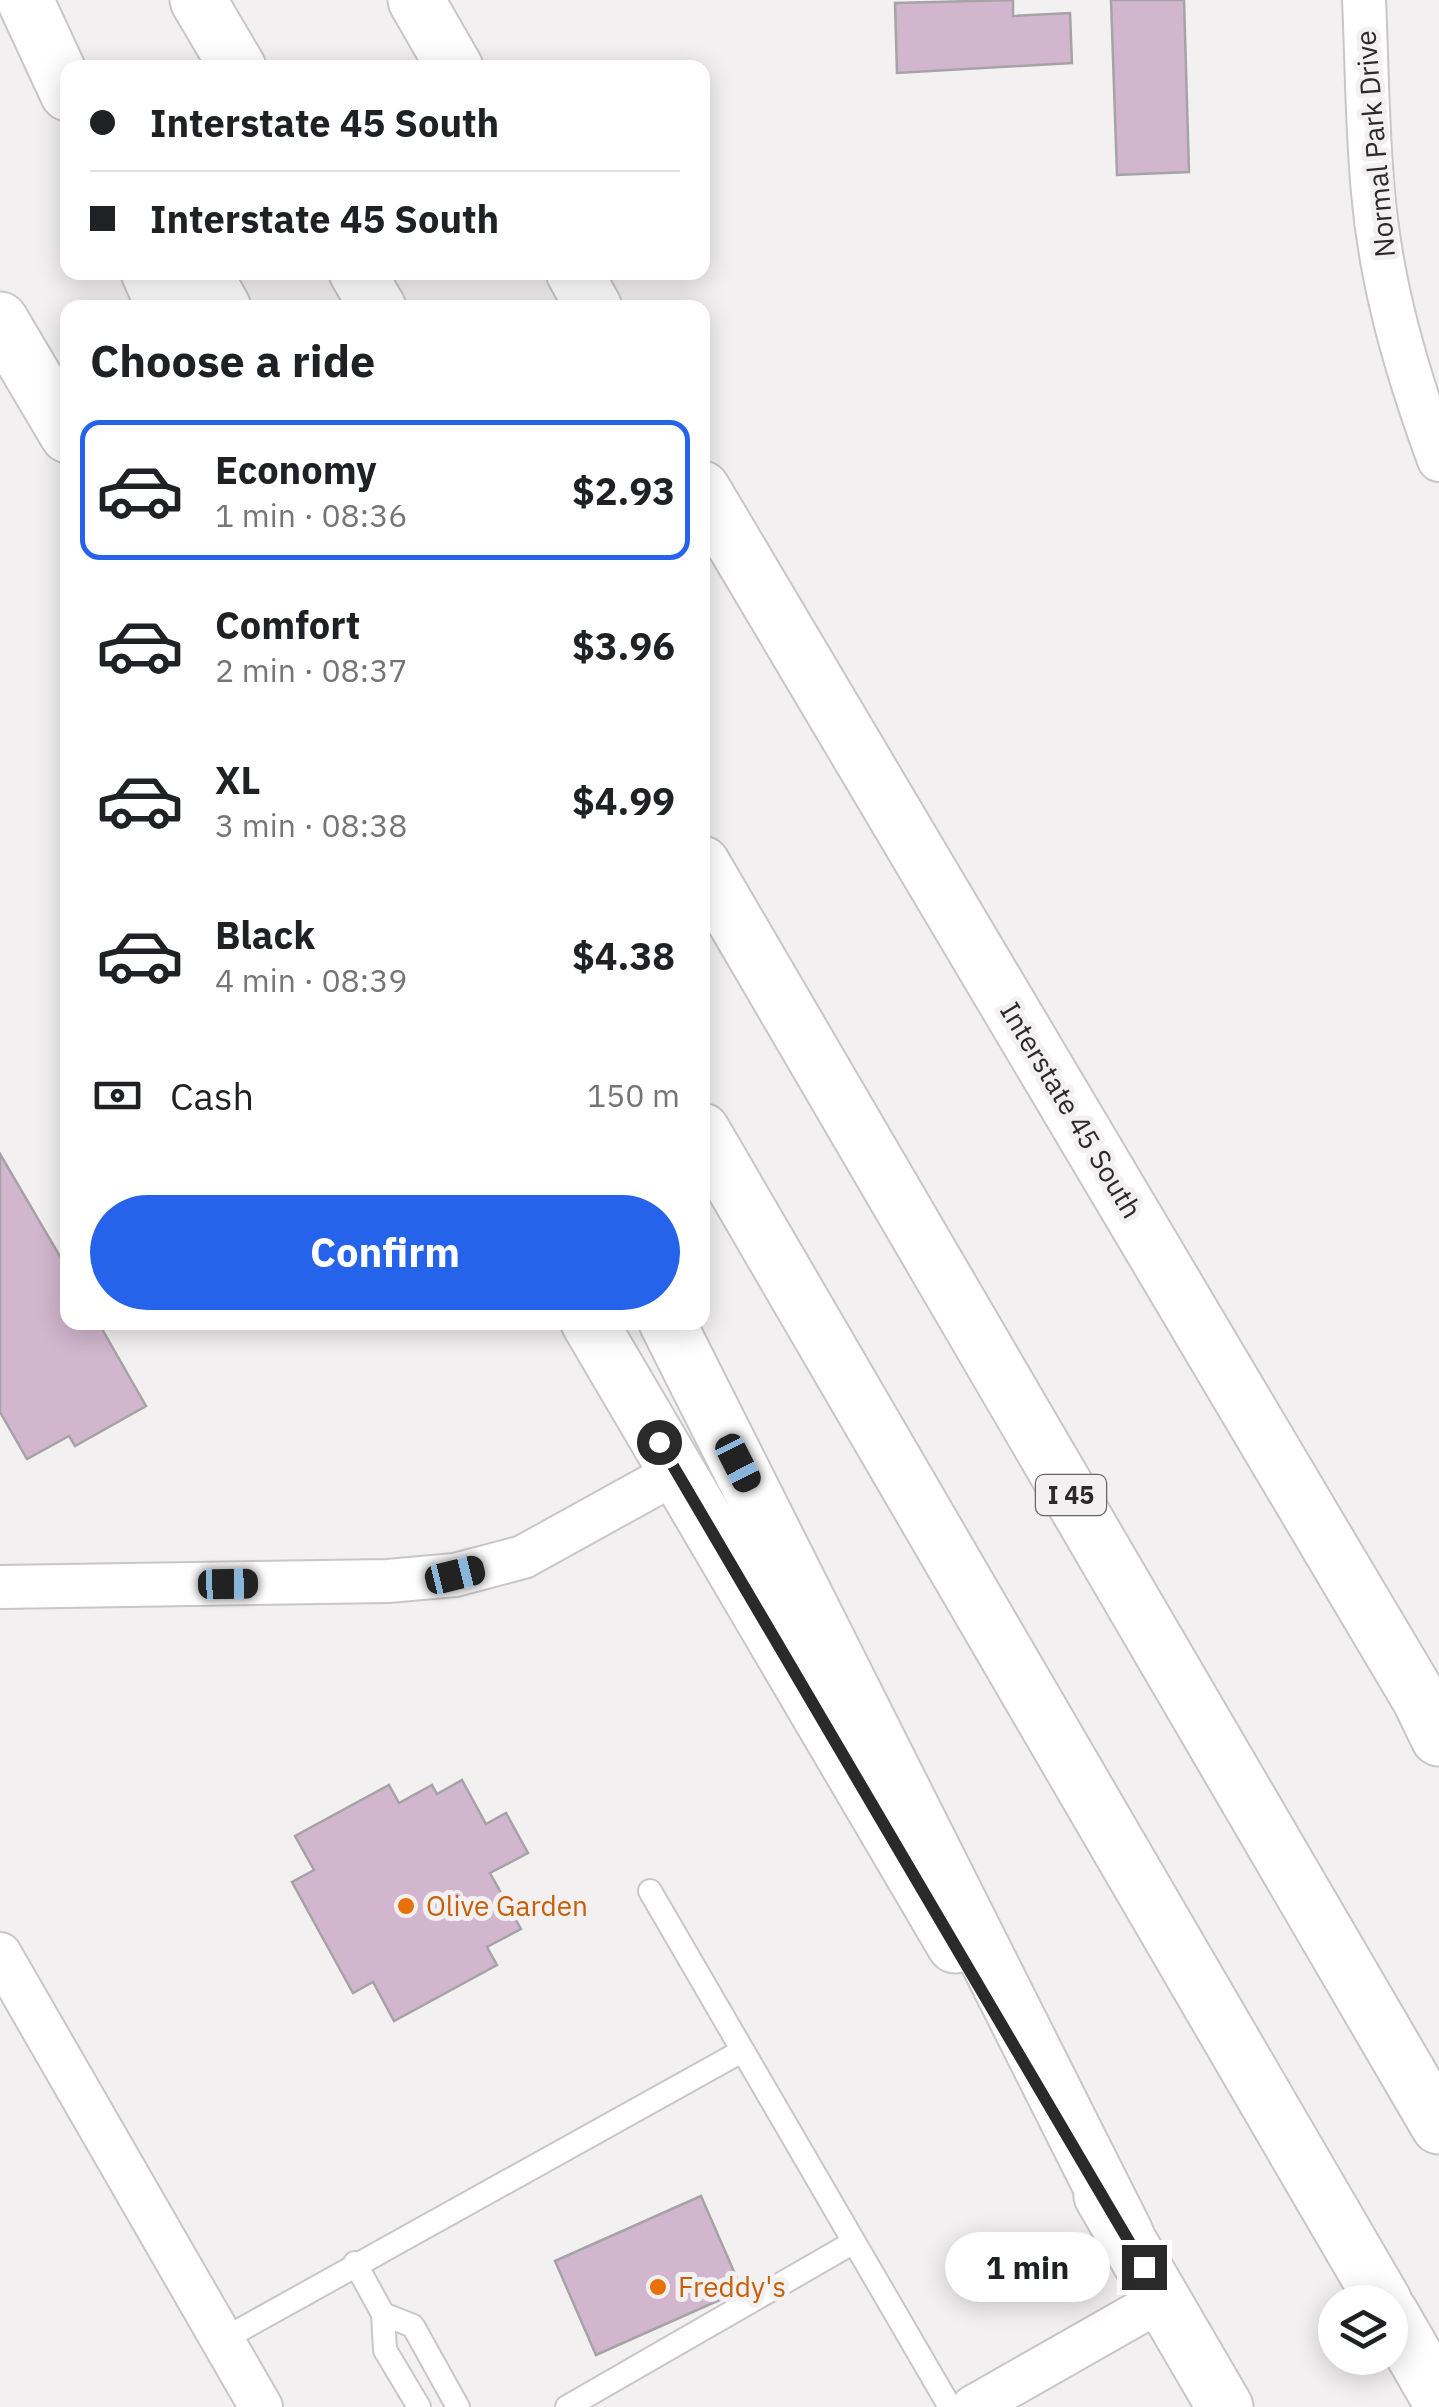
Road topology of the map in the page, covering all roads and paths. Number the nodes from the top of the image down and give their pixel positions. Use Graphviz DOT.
graph roads {
  1 [pos="25,0"];
  2 [pos="44,0"];
  3 [pos="198,0"];
  4 [pos="416,0"];
  5 [pos="1364,0"];
  6 [pos="79,60"];
  7 [pos="233,60"];
  8 [pos="450,60"];
  9 [pos="60,76"];
  10 [pos="0,320"];
  11 [pos="60,421"];
  12 [pos="1439,460"];
  13 [pos="710,503"];
  14 [pos="710,878"];
  15 [pos="710,1146"];
  16 [pos="594,1330"];
  17 [pos="671,1330"];
  18 [pos="677,1472"];
  19 [pos="0,1587"];
  20 [pos="1434,1724"];
  21 [pos="650,1892"];
  22 [pos="0,1954"];
  23 [pos="742,2050"];
  24 [pos="1439,2126"];
  25 [pos="1126,2235"];
  26 [pos="854,2242"];
  27 [pos="355,2262"];
  28 [pos="1374,2285"];
  29 [pos="1163,2299"];
  30 [pos="383,2314"];
  31 [pos="222,2340"];
  32 [pos="1408,2344"];
  33 [pos="1439,2398"];
  34 [pos="261,2407"];
  35 [pos="419,2407"];
  36 [pos="458,2407"];
  37 [pos="567,2407"];
  38 [pos="950,2407"];
  39 [pos="972,2407"];
  40 [pos="1225,2407"];
  1 -- 9 [label="main road"];
  2 -- 6 [label="main road"];
  3 -- 7 [label="main road"];
  4 -- 8 [label="main road"];
  5 -- 12 [label="street, Normal Park Drive"];
  10 -- 11 [label="main road"];
  13 -- 20 [label="main road, Interstate 45 South"];
  14 -- 24 [label="main road, I 45"];
  15 -- 28 [label="main road"];
  16 -- 18 [label="main road"];
  17 -- 25 [label="main road"];
  18 -- 19 [label="street"];
  18 -- 25 [label="main road"];
  21 -- 23 [label="lane"];
  22 -- 31 [label="street"];
  23 -- 26 [label="lane"];
  23 -- 27 [label="lane"];
  25 -- 29 [label="main road"];
  26 -- 37 [label="lane"];
  26 -- 38 [label="lane"];
  27 -- 30 [label="lane"];
  27 -- 31 [label="lane"];
  29 -- 39 [label="street"];
  29 -- 40 [label="main road"];
  30 -- 35 [label="lane"];
  30 -- 36 [label="lane"];
  31 -- 34 [label="street"];
  32 -- 33 [label="main road"];
}
